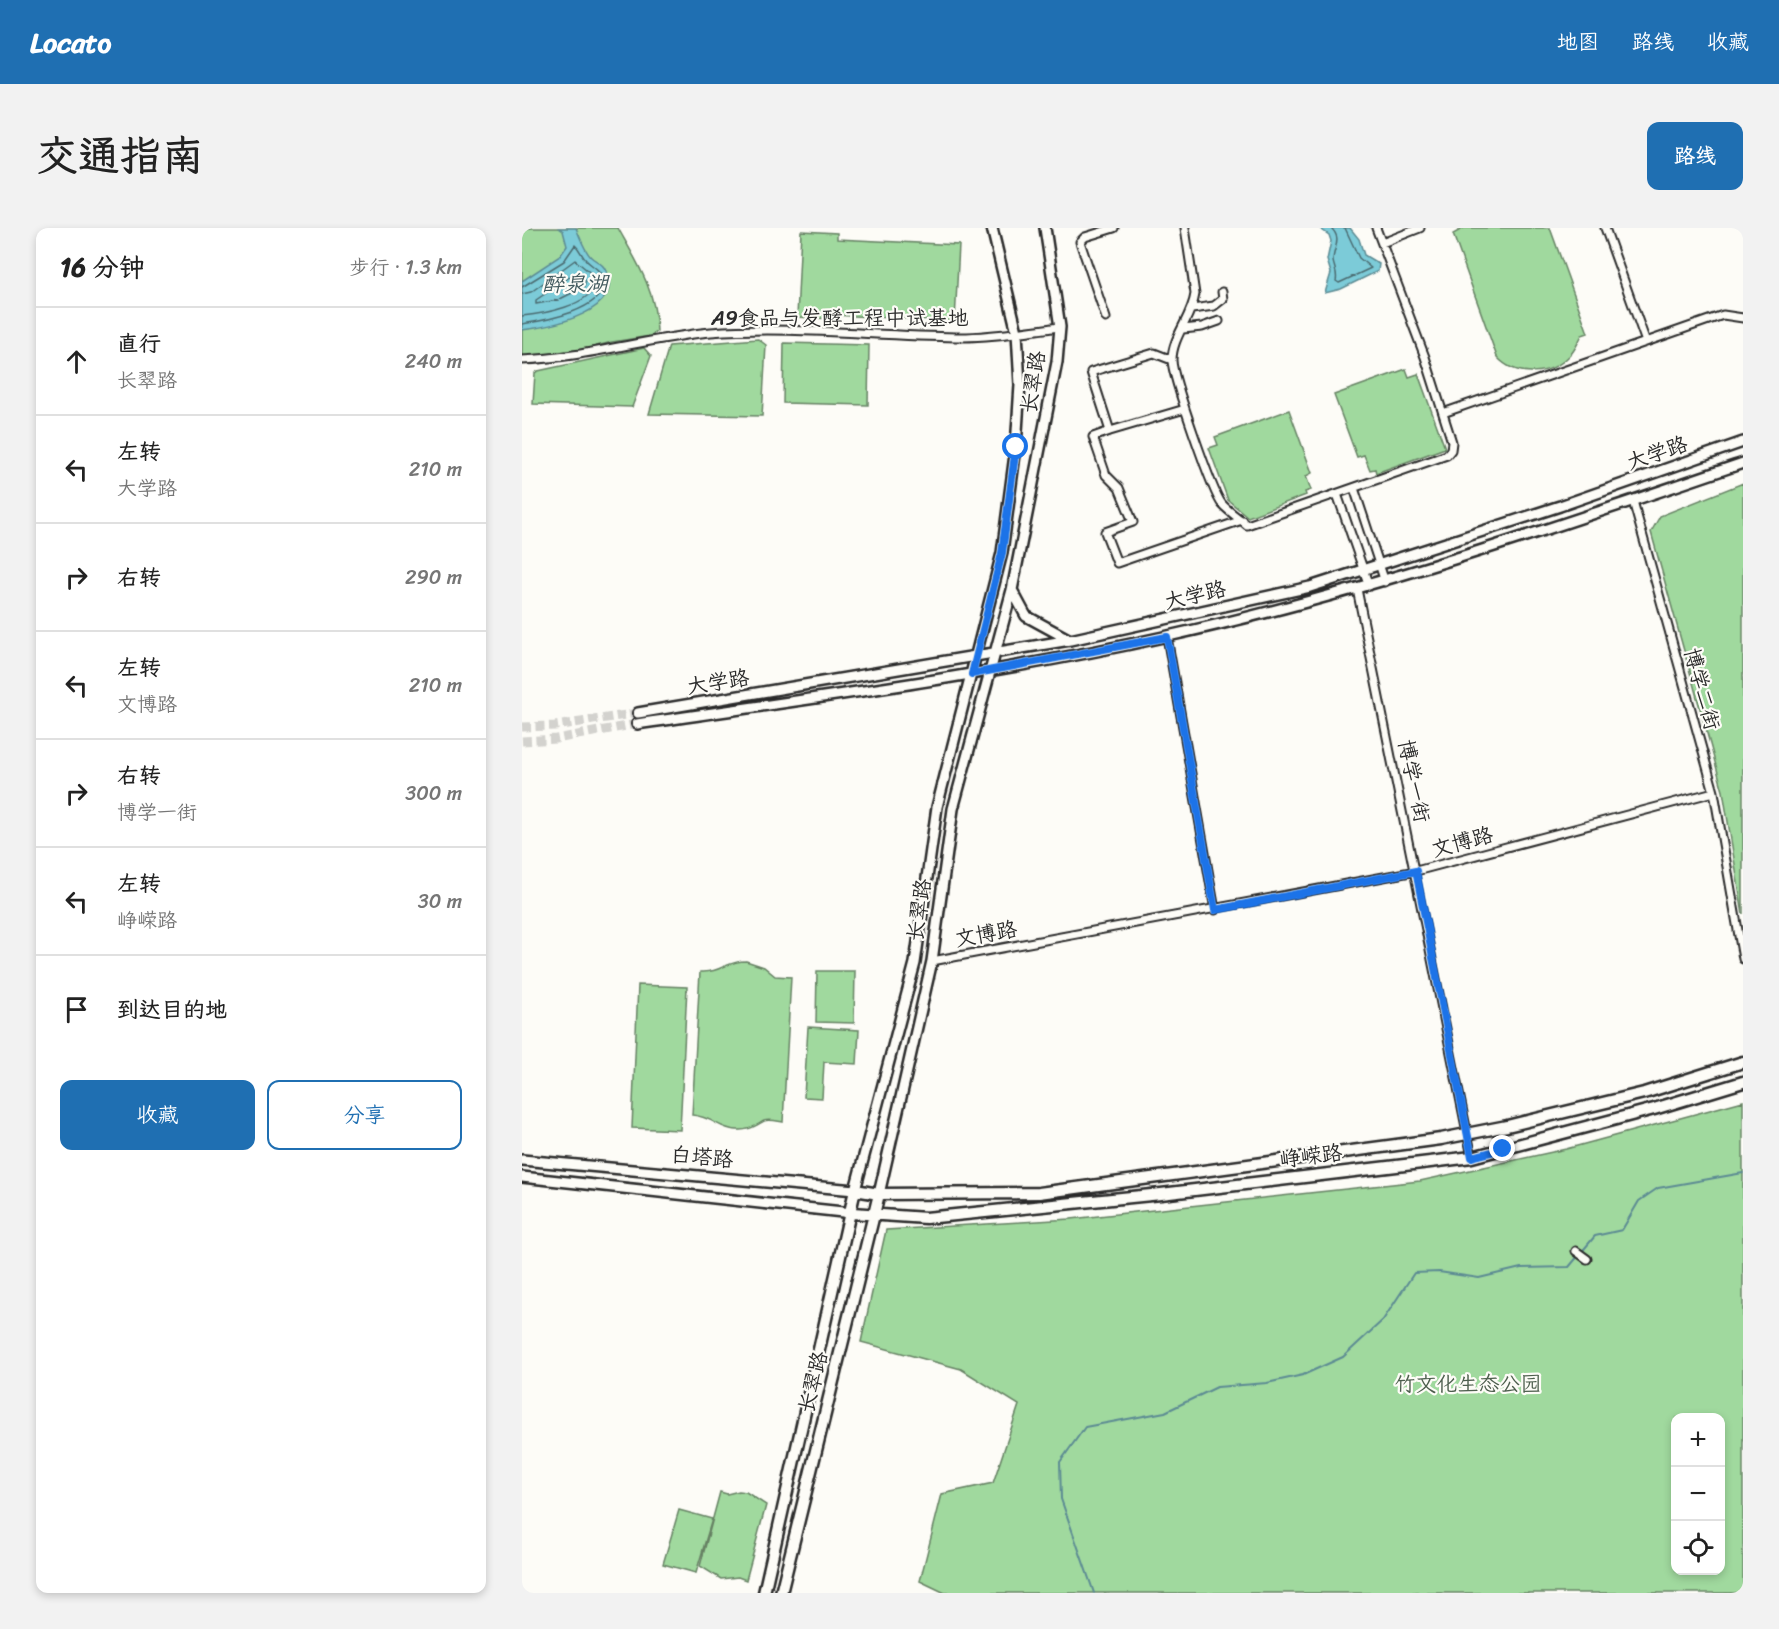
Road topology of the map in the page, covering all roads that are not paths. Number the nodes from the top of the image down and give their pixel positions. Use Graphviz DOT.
graph roads {
  1 [pos="992,228"];
  2 [pos="1045,228"];
  3 [pos="1114,228"];
  4 [pos="1185,228"];
  5 [pos="1376,228"];
  6 [pos="1420,228"];
  7 [pos="1605,228"];
  8 [pos="1382,243"];
  9 [pos="1221,292"];
  10 [pos="1192,309"];
  11 [pos="1106,318"];
  12 [pos="1743,318"];
  13 [pos="1219,321"];
  14 [pos="1060,327"];
  15 [pos="1183,329"];
  16 [pos="1017,332"];
  17 [pos="1646,342"];
  18 [pos="522,360"];
  19 [pos="1172,360"];
  20 [pos="1185,409"];
  21 [pos="1443,413"];
  22 [pos="1110,431"];
  23 [pos="1743,442"];
  24 [pos="1743,463"];
  25 [pos="1354,488"];
  26 [pos="1337,494"];
  27 [pos="1633,501"];
  28 [pos="1242,520"];
  29 [pos="1380,565"];
  30 [pos="1364,570"];
  31 [pos="1385,582"];
  32 [pos="1369,586"];
  33 [pos="1357,589"];
  34 [pos="1012,590"];
  35 [pos="1167,637"];
  36 [pos="1070,640"];
  37 [pos="994,654"];
  38 [pos="976,657"];
  39 [pos="990,671"];
  40 [pos="972,674"];
  41 [pos="638,713"];
  42 [pos="637,724"];
  43 [pos="1714,792"];
  44 [pos="1416,871"];
  45 [pos="1215,910"];
  46 [pos="1743,959"];
  47 [pos="932,961"];
  48 [pos="1743,1062"];
  49 [pos="1743,1082"];
  50 [pos="1468,1133"];
  51 [pos="1472,1157"];
  52 [pos="522,1160"];
  53 [pos="522,1177"];
  54 [pos="855,1190"];
  55 [pos="879,1194"];
  56 [pos="852,1214"];
  57 [pos="875,1216"];
  58 [pos="1576,1251"];
  59 [pos="1587,1258"];
  60 [pos="764,1593"];
  61 [pos="781,1593"];
  1 -- 16 [label="main road, 长翠路"];
  2 -- 14 [label="main road, 长翠路"];
  3 -- 11 [label="street"];
  4 -- 10 [label="street"];
  5 -- 8 [label="street"];
  6 -- 8 [label="street"];
  7 -- 17 [label="street"];
  8 -- 21 [label="street"];
  9 -- 10 [label="street"];
  10 -- 15 [label="street"];
  12 -- 17 [label="street"];
  13 -- 15 [label="street"];
  14 -- 16 [label="street, A9食品与发酵工程中试基地"];
  14 -- 34 [label="main road, 长翠路"];
  15 -- 19 [label="street"];
  16 -- 18 [label="street, A9食品与发酵工程中试基地"];
  16 -- 38 [label="main road, 长翠路"];
  17 -- 21 [label="street"];
  19 -- 20 [label="street"];
  19 -- 22 [label="street"];
  20 -- 22 [label="street"];
  20 -- 28 [label="street"];
  21 -- 25 [label="street"];
  22 -- 28 [label="street"];
  23 -- 29 [label="main road, 大学路"];
  24 -- 27 [label="main road, 大学路"];
  25 -- 26 [label="street"];
  25 -- 29 [label="street"];
  26 -- 28 [label="street"];
  26 -- 30 [label="street"];
  27 -- 31 [label="main road, 大学路"];
  27 -- 43 [label="street, 博学二街"];
  29 -- 30 [label="main road, 大学路"];
  29 -- 31 [label="street"];
  30 -- 32 [label="street"];
  30 -- 36 [label="main road, 大学路"];
  31 -- 32 [label="main road, 大学路"];
  32 -- 33 [label="main road, 大学路"];
  33 -- 35 [label="main road, 大学路"];
  33 -- 44 [label="street, 博学一街"];
  34 -- 36 [label="main road"];
  34 -- 37 [label="main road, 长翠路"];
  35 -- 39 [label="main road, 大学路"];
  35 -- 45 [label="street"];
  36 -- 37 [label="main road, 大学路"];
  37 -- 38 [label="main road, 大学路"];
  37 -- 39 [label="main road, 长翠路"];
  38 -- 40 [label="main road, 长翠路"];
  38 -- 41 [label="main road, 大学路"];
  39 -- 40 [label="main road, 大学路"];
  39 -- 47 [label="main road, 长翠路"];
  40 -- 42 [label="main road, 大学路"];
  40 -- 54 [label="main road, 长翠路"];
  43 -- 44 [label="street, 文博路"];
  43 -- 46 [label="street, 博学二街"];
  44 -- 45 [label="street, 文博路"];
  44 -- 50 [label="street, 博学一街"];
  45 -- 47 [label="street, 文博路"];
  47 -- 55 [label="main road, 长翠路"];
  48 -- 50 [label="main road, 峥嵘路"];
  49 -- 51 [label="main road, 峥嵘路"];
  50 -- 51 [label="street, 博学一街"];
  50 -- 55 [label="main road, 峥嵘路"];
  51 -- 57 [label="main road, 峥嵘路"];
  52 -- 54 [label="main road, 白塔路"];
  53 -- 56 [label="main road, 白塔路"];
  54 -- 55 [label="main road, 白塔路"];
  54 -- 56 [label="main road, 长翠路"];
  55 -- 57 [label="main road, 长翠路"];
  56 -- 57 [label="main road, 白塔路"];
  56 -- 60 [label="main road, 长翠路"];
  57 -- 61 [label="main road, 长翠路"];
  58 -- 59 [label="street"];
}
